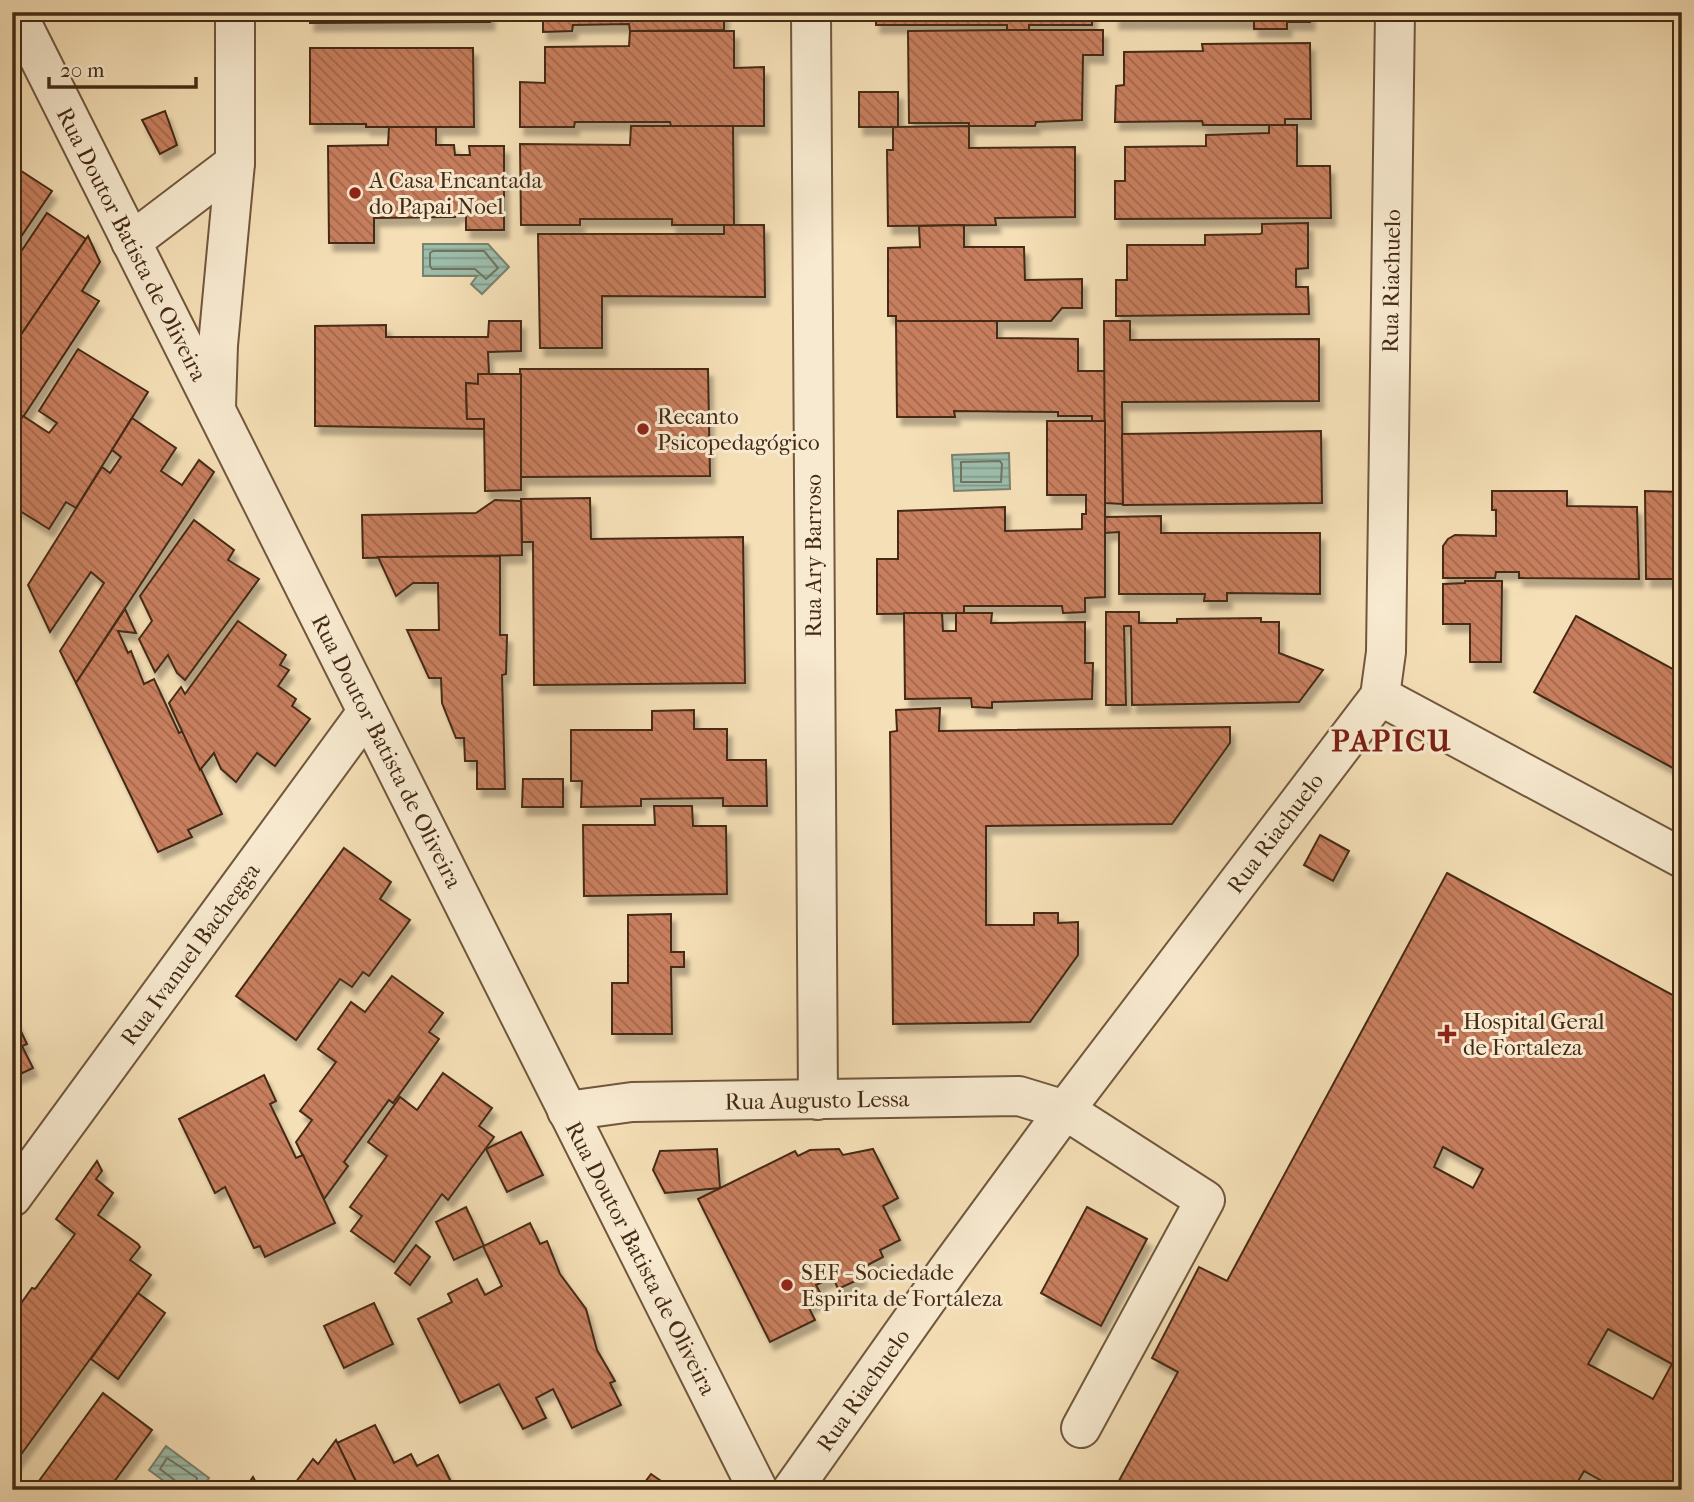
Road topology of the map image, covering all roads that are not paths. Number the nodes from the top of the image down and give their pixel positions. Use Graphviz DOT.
graph roads {
  1 [pos="16,12"];
  2 [pos="235,12"];
  3 [pos="811,12"];
  4 [pos="1395,12"];
  5 [pos="235,163"];
  6 [pos="131,242"];
  7 [pos="216,412"];
  8 [pos="1380,696"];
  9 [pos="368,712"];
  10 [pos="1682,858"];
  11 [pos="818,1100"];
  12 [pos="1065,1110"];
  13 [pos="567,1111"];
  14 [pos="12,1197"];
  15 [pos="1081,1428"];
  16 [pos="758,1490"];
  17 [pos="792,1490"];
  1 -- 6 [label="street, Rua Doutor Batista de Oliveira"];
  2 -- 5 [label="street"];
  3 -- 11 [label="street, Rua Ary Barroso"];
  4 -- 8 [label="street, Rua Riachuelo"];
  5 -- 6 [label="street"];
  5 -- 7 [label="street"];
  6 -- 7 [label="street, Rua Doutor Batista de Oliveira"];
  7 -- 9 [label="street, Rua Doutor Batista de Oliveira"];
  8 -- 10 [label="street"];
  8 -- 12 [label="street, Rua Riachuelo"];
  9 -- 13 [label="street, Rua Doutor Batista de Oliveira"];
  9 -- 14 [label="street, Rua Ivanuel Bachegga"];
  11 -- 12 [label="street, Rua Augusto Lessa"];
  11 -- 13 [label="street, Rua Augusto Lessa"];
  12 -- 15 [label="street, Rua Augusto Lessa"];
  12 -- 17 [label="street, Rua Riachuelo"];
  13 -- 16 [label="street, Rua Doutor Batista de Oliveira"];
}
